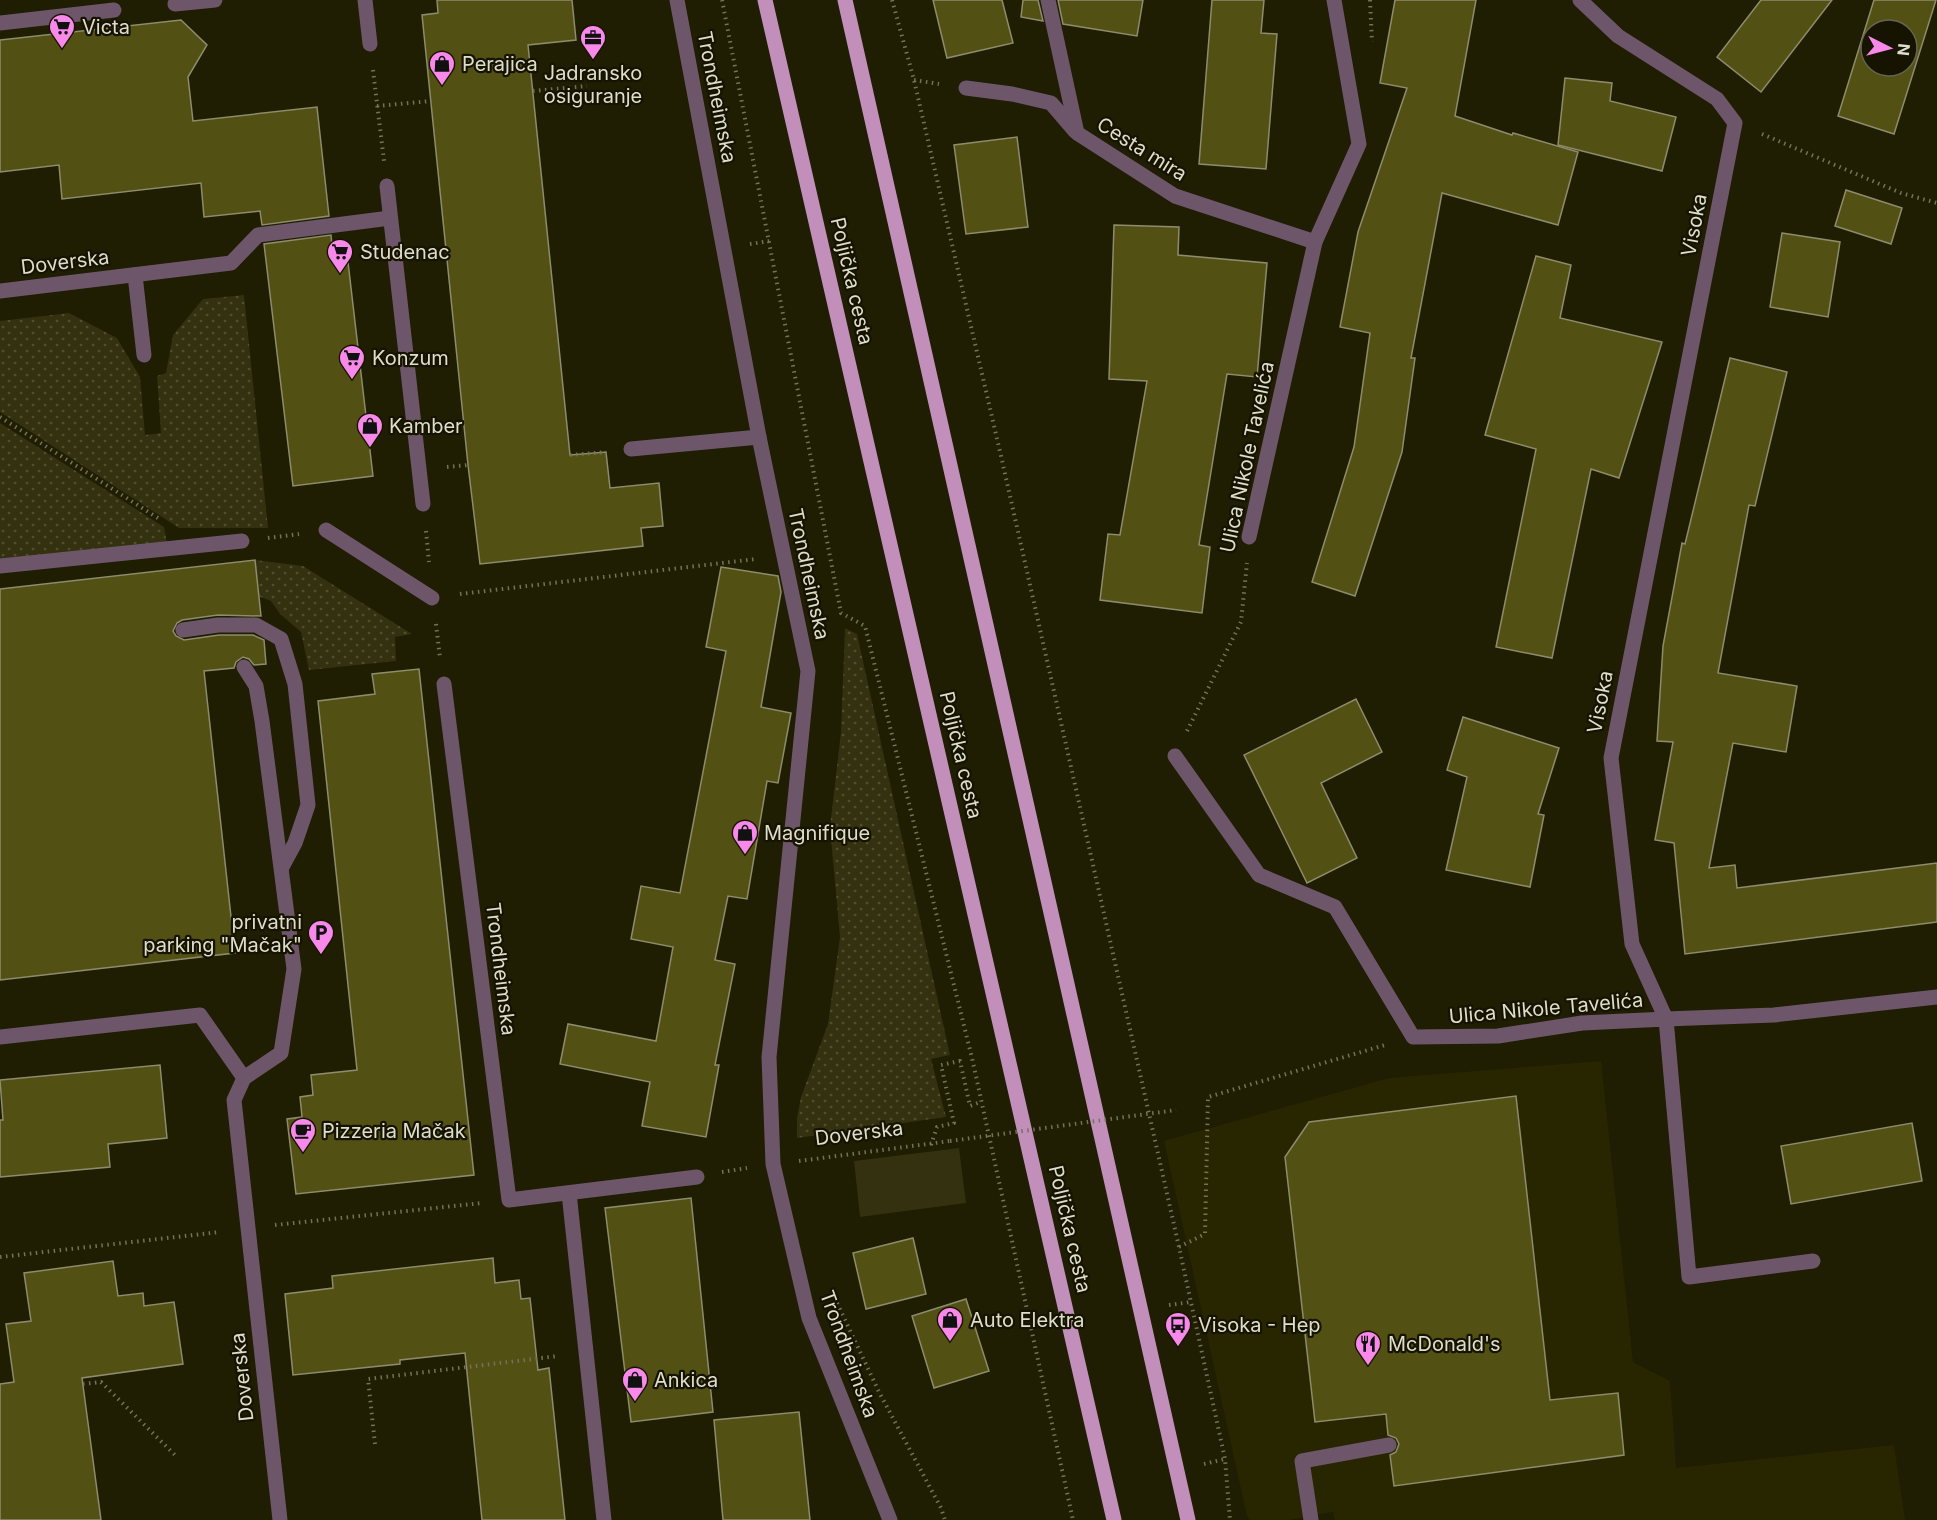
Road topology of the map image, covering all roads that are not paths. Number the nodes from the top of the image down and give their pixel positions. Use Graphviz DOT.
graph roads {
  1 [pos="215,0"];
  2 [pos="365,0"];
  3 [pos="677,0"];
  4 [pos="765,0"];
  5 [pos="845,0"];
  6 [pos="1048,0"];
  7 [pos="1334,0"];
  8 [pos="1580,0"];
  9 [pos="176,4"];
  10 [pos="114,10"];
  11 [pos="0,23"];
  12 [pos="370,44"];
  13 [pos="966,88"];
  14 [pos="1077,133"];
  15 [pos="387,186"];
  16 [pos="390,218"];
  17 [pos="1315,242"];
  18 [pos="135,275"];
  19 [pos="0,291"];
  20 [pos="144,355"];
  21 [pos="759,437"];
  22 [pos="631,449"];
  23 [pos="423,504"];
  24 [pos="326,530"];
  25 [pos="1249,537"];
  26 [pos="242,541"];
  27 [pos="0,566"];
  28 [pos="432,598"];
  29 [pos="183,630"];
  30 [pos="244,667"];
  31 [pos="444,684"];
  32 [pos="1175,756"];
  33 [pos="282,867"];
  34 [pos="1937,996"];
  35 [pos="1666,1019"];
  36 [pos="0,1037"];
  37 [pos="244,1078"];
  38 [pos="697,1177"];
  39 [pos="569,1193"];
  40 [pos="1812,1261"];
  41 [pos="1389,1445"];
  42 [pos="279,1520"];
  43 [pos="604,1520"];
  44 [pos="890,1520"];
  45 [pos="1114,1520"];
  46 [pos="1188,1520"];
  47 [pos="1311,1520"];
  1 -- 9 [label="street"];
  2 -- 12 [label="street"];
  3 -- 21 [label="street, Trondheimska"];
  4 -- 45 [label="main road, Poljička cesta"];
  5 -- 46 [label="main road"];
  6 -- 14 [label="street, Cesta mira"];
  7 -- 17 [label="street, Ulica Nikole Tavelića"];
  8 -- 35 [label="street, Visoka"];
  10 -- 11 [label="street"];
  13 -- 14 [label="street"];
  14 -- 17 [label="street, Cesta mira"];
  15 -- 16 [label="street"];
  16 -- 18 [label="street, Doverska"];
  16 -- 23 [label="street"];
  17 -- 25 [label="street, Ulica Nikole Tavelića"];
  18 -- 19 [label="street, Doverska"];
  18 -- 20 [label="street, Doverska"];
  21 -- 22 [label="street"];
  21 -- 44 [label="street, Trondheimska"];
  24 -- 28 [label="street"];
  26 -- 27 [label="street"];
  29 -- 33 [label="street"];
  30 -- 33 [label="street"];
  31 -- 39 [label="street, Trondheimska"];
  32 -- 35 [label="street, Ulica Nikole Tavelića"];
  33 -- 37 [label="street"];
  34 -- 35 [label="street"];
  35 -- 40 [label="street, Visoka"];
  36 -- 37 [label="street"];
  37 -- 42 [label="street, Doverska"];
  38 -- 39 [label="street"];
  39 -- 43 [label="street"];
  41 -- 47 [label="street"];
}
